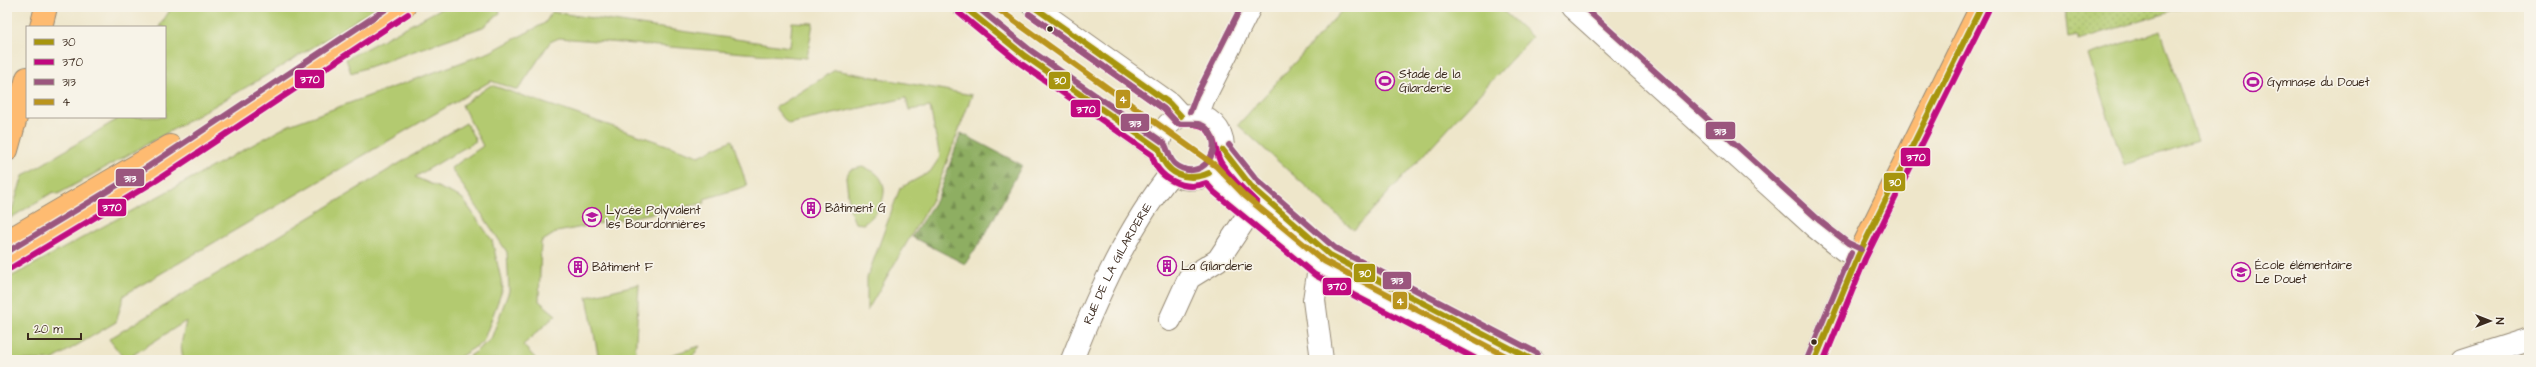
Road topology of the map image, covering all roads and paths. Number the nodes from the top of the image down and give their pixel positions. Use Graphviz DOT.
graph roads {
  1 [pos="46,7"];
  2 [pos="404,7"];
  3 [pos="964,7"];
  4 [pos="1034,7"];
  5 [pos="1250,7"];
  6 [pos="1572,7"];
  7 [pos="1981,7"];
  8 [pos="41,26"];
  9 [pos="26,82"];
  10 [pos="277,91"];
  11 [pos="1189,116"];
  12 [pos="1160,149"];
  13 [pos="7,150"];
  14 [pos="1223,150"];
  15 [pos="1172,172"];
  16 [pos="1209,173"];
  17 [pos="1250,212"];
  18 [pos="7,241"];
  19 [pos="1858,256"];
  20 [pos="7,261"];
  21 [pos="1319,268"];
  22 [pos="1170,320"];
  23 [pos="2529,339"];
  24 [pos="1473,355"];
  25 [pos="1072,360"];
  26 [pos="1322,360"];
  27 [pos="1495,360"];
  28 [pos="1533,360"];
  29 [pos="1815,360"];
  30 [pos="2463,360"];
  1 -- 8 [label="main road"];
  2 -- 10 [label="main road"];
  3 -- 12 [label="street"];
  4 -- 11 [label="street"];
  5 -- 11 [label="street"];
  6 -- 19 [label="street"];
  7 -- 19 [label="main road"];
  9 -- 13 [label="main road"];
  10 -- 18 [label="main road"];
  10 -- 20 [label="main road"];
  11 -- 12 [label="street"];
  11 -- 14 [label="street"];
  12 -- 15 [label="street"];
  14 -- 16 [label="street"];
  14 -- 28 [label="street"];
  15 -- 16 [label="street"];
  15 -- 25 [label="street, RUE DE LA GILARDERIE"];
  16 -- 17 [label="street"];
  17 -- 21 [label="street"];
  17 -- 22 [label="street"];
  19 -- 29 [label="main road"];
  21 -- 24 [label="street"];
  21 -- 26 [label="street"];
  23 -- 30 [label="street"];
  24 -- 27 [label="street"];
}
